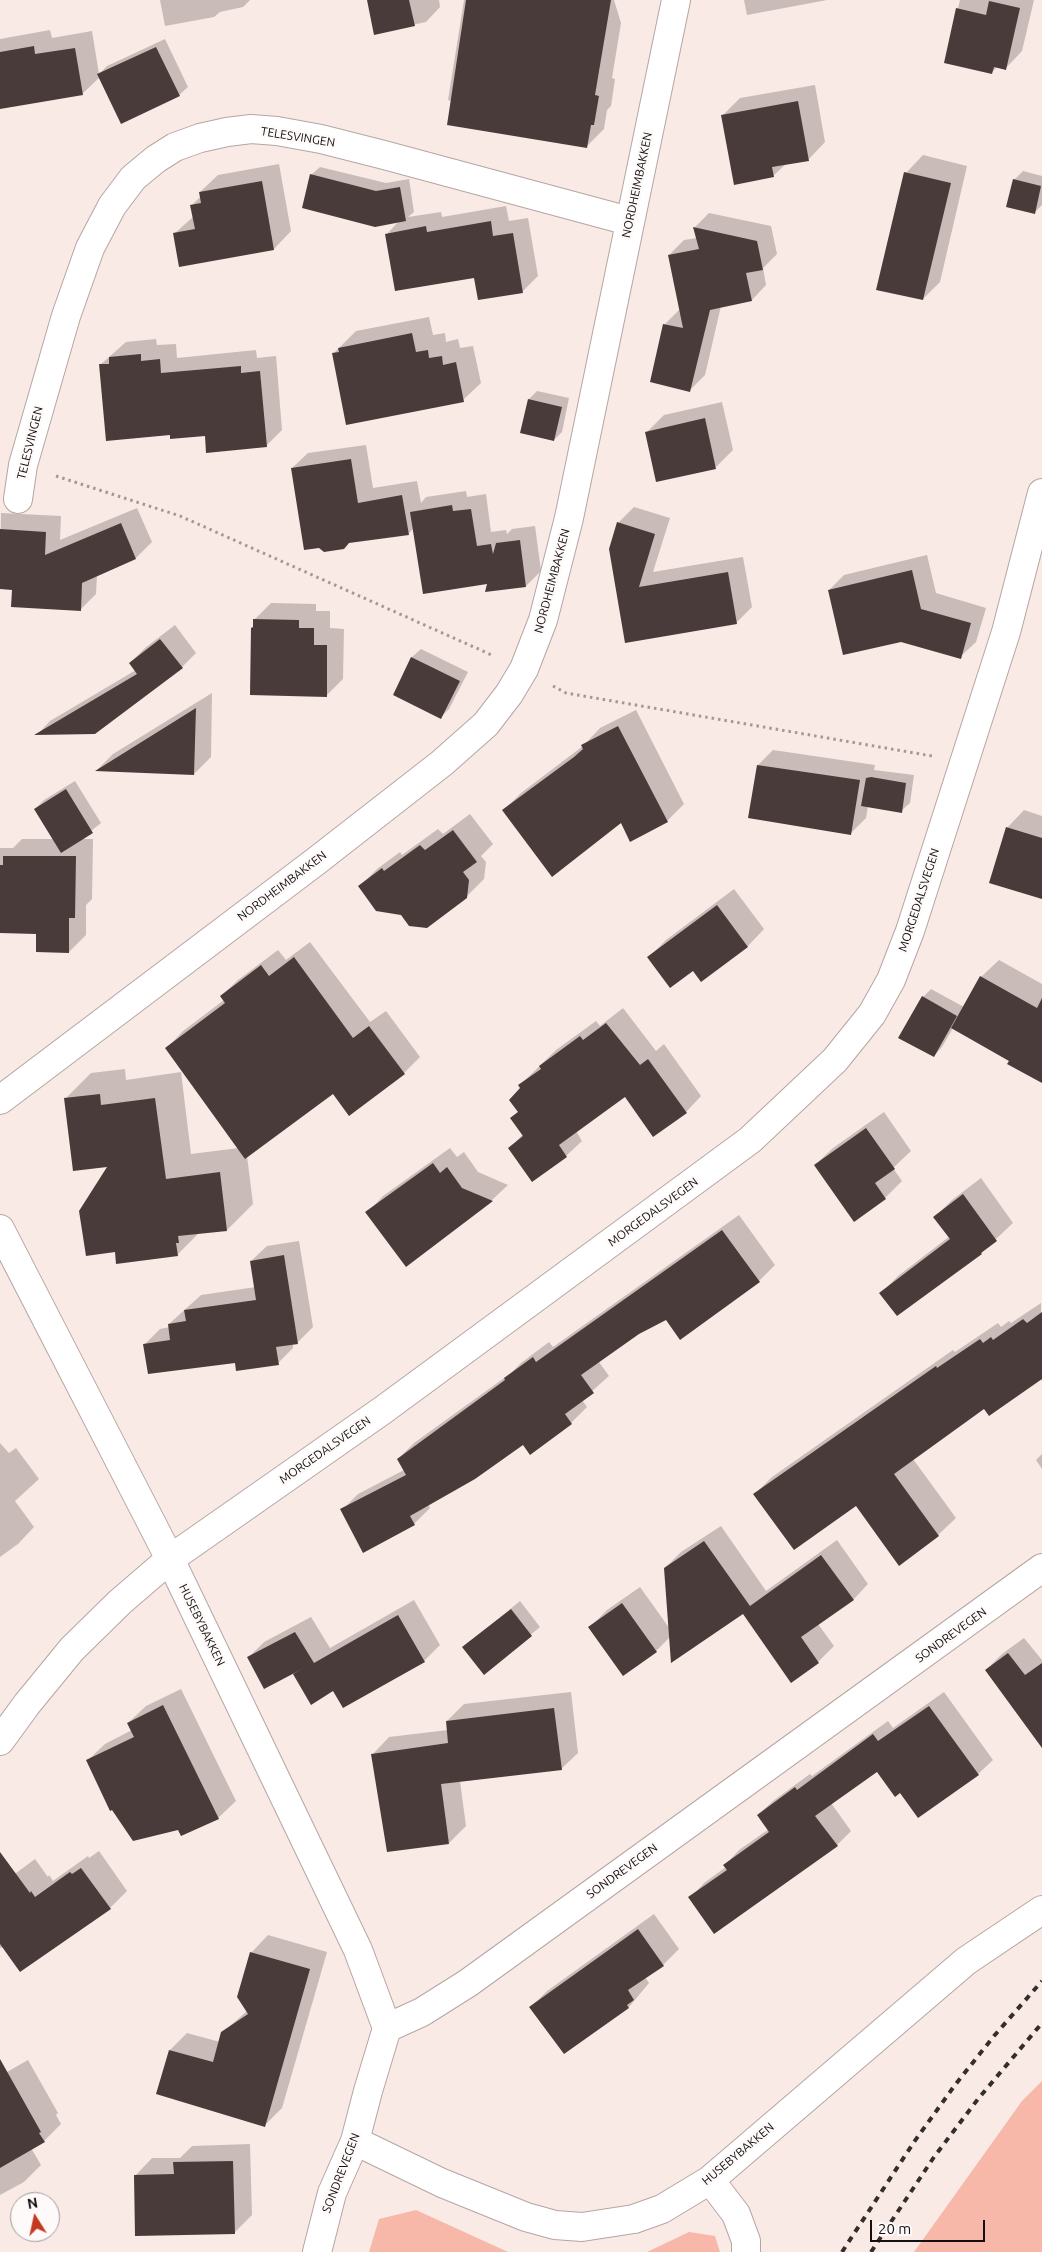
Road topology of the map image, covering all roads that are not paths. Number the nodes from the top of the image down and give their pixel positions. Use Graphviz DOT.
graph roads {
  1 [pos="676,0"];
  2 [pos="629,221"];
  3 [pos="1042,493"];
  4 [pos="18,499"];
  5 [pos="0,1100"];
  6 [pos="0,1229"];
  7 [pos="170,1558"];
  8 [pos="1042,1568"];
  9 [pos="0,1741"];
  10 [pos="1042,1910"];
  11 [pos="387,2028"];
  12 [pos="355,2141"];
  13 [pos="710,2180"];
  14 [pos="317,2252"];
  15 [pos="746,2252"];
  1 -- 2 [label="street, NORDHEIMBAKKEN"];
  2 -- 4 [label="street, TELESVINGEN"];
  2 -- 5 [label="street, NORDHEIMBAKKEN"];
  3 -- 7 [label="street, MORGEDALSVEGEN"];
  6 -- 7 [label="street, HUSEBYBAKKEN"];
  7 -- 9 [label="street, MORGEDALSVEGEN"];
  7 -- 11 [label="street, HUSEBYBAKKEN"];
  8 -- 11 [label="street, SONDREVEGEN"];
  10 -- 13 [label="street, HUSEBYBAKKEN"];
  11 -- 12 [label="street, SONDREVEGEN"];
  12 -- 13 [label="street, HUSEBYBAKKEN"];
  12 -- 14 [label="street, SONDREVEGEN"];
  13 -- 15 [label="street"];
}
